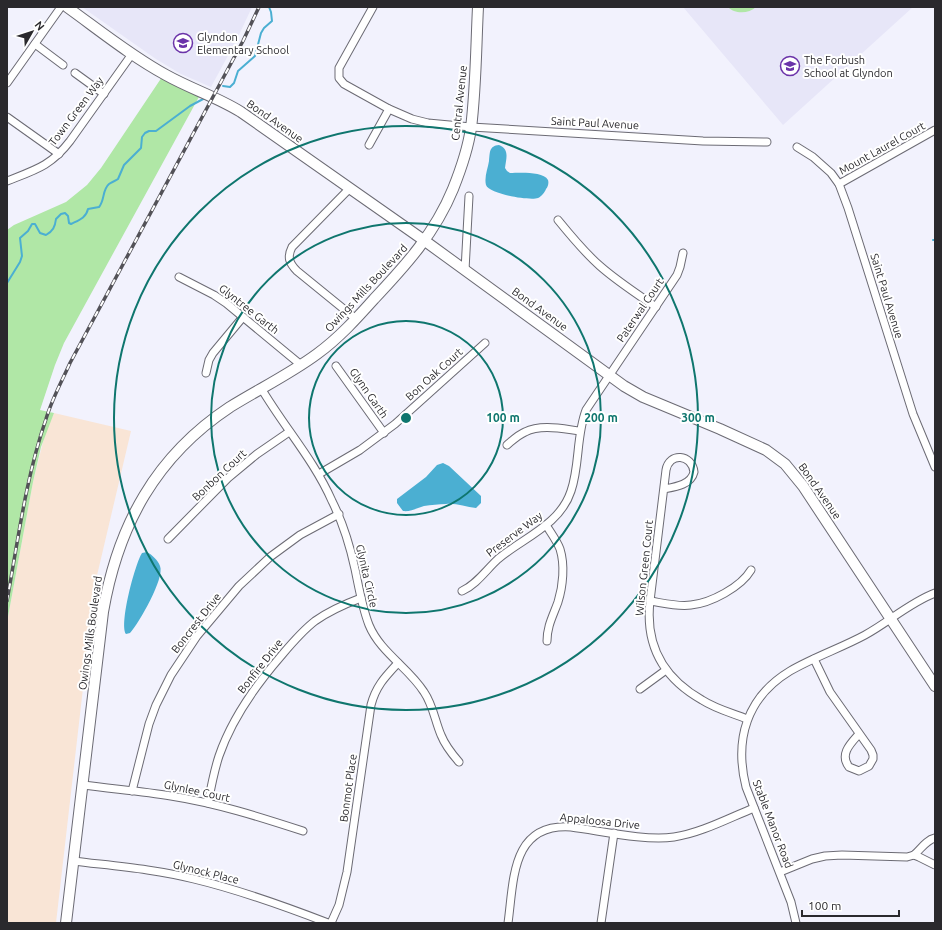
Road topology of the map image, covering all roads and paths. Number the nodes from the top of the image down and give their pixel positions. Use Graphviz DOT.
graph roads {
  1 [pos="61,7"];
  2 [pos="67,7"];
  3 [pos="372,7"];
  4 [pos="478,7"];
  5 [pos="34,44"];
  6 [pos="132,54"];
  7 [pos="63,65"];
  8 [pos="75,73"];
  9 [pos="7,82"];
  10 [pos="104,94"];
  11 [pos="390,109"];
  12 [pos="7,117"];
  13 [pos="471,127"];
  14 [pos="935,130"];
  15 [pos="767,142"];
  16 [pos="369,146"];
  17 [pos="797,147"];
  18 [pos="58,154"];
  19 [pos="7,181"];
  20 [pos="839,184"];
  21 [pos="350,188"];
  22 [pos="469,196"];
  23 [pos="558,220"];
  24 [pos="425,241"];
  25 [pos="683,253"];
  26 [pos="465,270"];
  27 [pos="179,277"];
  28 [pos="656,307"];
  29 [pos="243,317"];
  30 [pos="356,319"];
  31 [pos="485,343"];
  32 [pos="301,364"];
  33 [pos="336,366"];
  34 [pos="206,373"];
  35 [pos="609,376"];
  36 [pos="261,388"];
  37 [pos="580,431"];
  38 [pos="289,432"];
  39 [pos="384,433"];
  40 [pos="507,445"];
  41 [pos="935,467"];
  42 [pos="319,474"];
  43 [pos="664,489"];
  44 [pos="338,514"];
  45 [pos="546,525"];
  46 [pos="168,539"];
  47 [pos="751,570"];
  48 [pos="462,591"];
  49 [pos="935,593"];
  50 [pos="361,598"];
  51 [pos="650,601"];
  52 [pos="891,619"];
  53 [pos="548,641"];
  54 [pos="814,659"];
  55 [pos="398,663"];
  56 [pos="666,670"];
  57 [pos="935,686"];
  58 [pos="640,689"];
  59 [pos="747,719"];
  60 [pos="859,734"];
  61 [pos="459,762"];
  62 [pos="83,785"];
  63 [pos="132,791"];
  64 [pos="208,803"];
  65 [pos="754,808"];
  66 [pos="303,831"];
  67 [pos="614,833"];
  68 [pos="935,838"];
  69 [pos="914,855"];
  70 [pos="73,861"];
  71 [pos="935,865"];
  72 [pos="780,872"];
  73 [pos="66,923"];
  74 [pos="329,923"];
  75 [pos="508,923"];
  76 [pos="601,923"];
  77 [pos="796,923"];
  1 -- 5 [label="street"];
  2 -- 6 [label="street, Bond Avenue"];
  3 -- 11 [label="street, Saint Paul Avenue"];
  4 -- 13 [label="street, Central Avenue"];
  5 -- 7 [label="street"];
  5 -- 9 [label="street"];
  6 -- 10 [label="street, Town Green Way"];
  6 -- 21 [label="street, Bond Avenue"];
  8 -- 10 [label="street"];
  10 -- 18 [label="street, Town Green Way"];
  11 -- 13 [label="street, Saint Paul Avenue"];
  11 -- 16 [label="street"];
  12 -- 18 [label="street"];
  13 -- 15 [label="street, Saint Paul Avenue"];
  13 -- 24 [label="street, Central Avenue"];
  14 -- 20 [label="street, Mount Laurel Court"];
  17 -- 20 [label="street, Saint Paul Avenue"];
  18 -- 19 [label="street, Town Green Way"];
  20 -- 41 [label="street, Saint Paul Avenue"];
  21 -- 24 [label="street, Bond Avenue"];
  21 -- 30 [label="street"];
  22 -- 26 [label="street"];
  23 -- 28 [label="street"];
  24 -- 26 [label="street, Bond Avenue"];
  24 -- 30 [label="street, Owings Mills Boulevard"];
  25 -- 28 [label="street, Paterwal Court"];
  26 -- 35 [label="street, Bond Avenue"];
  27 -- 29 [label="street, Glyntree Garth"];
  28 -- 35 [label="street, Paterwal Court"];
  29 -- 32 [label="street, Glyntree Garth"];
  29 -- 34 [label="street"];
  30 -- 32 [label="street, Owings Mills Boulevard"];
  31 -- 39 [label="street, Bon Oak Court"];
  32 -- 36 [label="street, Owings Mills Boulevard"];
  33 -- 39 [label="street, Glynn Garth"];
  35 -- 37 [label="street, Preserve Way"];
  35 -- 52 [label="street, Bond Avenue"];
  36 -- 38 [label="street, Glynita Circle"];
  36 -- 62 [label="street, Owings Mills Boulevard"];
  37 -- 40 [label="street"];
  37 -- 45 [label="street, Preserve Way"];
  38 -- 42 [label="street, Glynita Circle"];
  38 -- 46 [label="street, Bonbon Court"];
  39 -- 42 [label="street, Bon Oak Court"];
  42 -- 44 [label="street, Glynita Circle"];
  43 -- 43 [label="street, Wilson Green Court"];
  43 -- 51 [label="street, Wilson Green Court"];
  44 -- 50 [label="street, Glynita Circle"];
  44 -- 63 [label="street, Boncrest Drive"];
  45 -- 48 [label="street, Preserve Way"];
  45 -- 53 [label="street"];
  47 -- 51 [label="street"];
  49 -- 52 [label="street, Stable Manor Road"];
  50 -- 55 [label="street, Glynita Circle"];
  50 -- 64 [label="street, Bonfire Drive"];
  51 -- 56 [label="street, Wilson Green Court"];
  52 -- 54 [label="street, Stable Manor Road"];
  52 -- 57 [label="street, Bond Avenue"];
  54 -- 59 [label="street, Stable Manor Road"];
  54 -- 60 [label="street"];
  55 -- 61 [label="street, Glynita Circle"];
  55 -- 74 [label="street, Bonmot Place"];
  56 -- 58 [label="street"];
  56 -- 59 [label="street, Wilson Green Court"];
  59 -- 65 [label="street, Stable Manor Road"];
  60 -- 60 [label="street"];
  62 -- 63 [label="street, Glynlee Court"];
  62 -- 70 [label="street, Owings Mills Boulevard"];
  63 -- 64 [label="street, Glynlee Court"];
  64 -- 66 [label="street, Glynlee Court"];
  65 -- 67 [label="street, Appaloosa Drive"];
  65 -- 72 [label="street, Stable Manor Road"];
  67 -- 75 [label="street, Appaloosa Drive"];
  67 -- 76 [label="street"];
  68 -- 69 [label="street"];
  69 -- 71 [label="street"];
  69 -- 72 [label="street"];
  70 -- 73 [label="street, Owings Mills Boulevard"];
  70 -- 74 [label="street, Glynock Place"];
  72 -- 77 [label="street, Stable Manor Road"];
}
